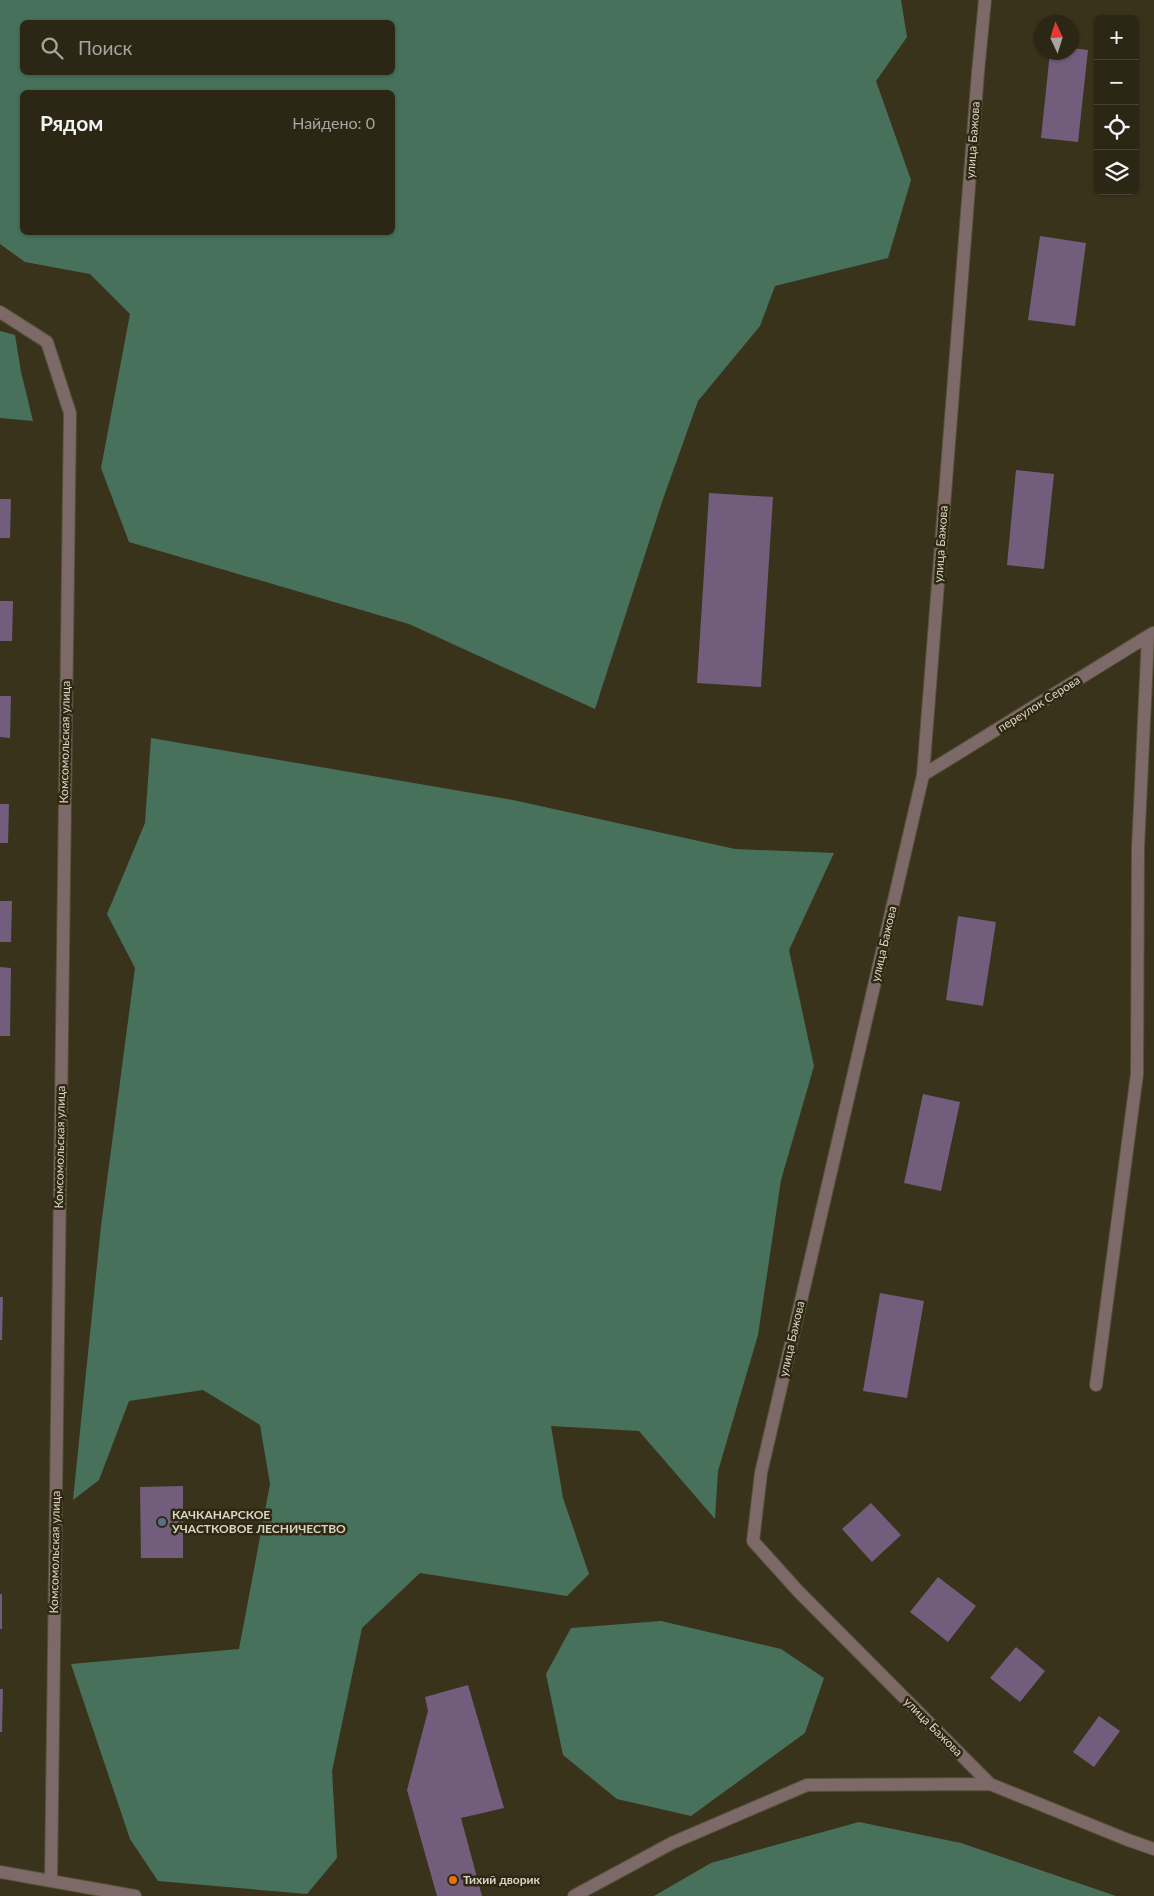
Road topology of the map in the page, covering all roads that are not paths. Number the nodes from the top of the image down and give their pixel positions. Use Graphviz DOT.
graph roads {
  1 [pos="985,0"];
  2 [pos="0,312"];
  3 [pos="1151,634"];
  4 [pos="923,775"];
  5 [pos="1096,1386"];
  6 [pos="990,1784"];
  7 [pos="1154,1849"];
  8 [pos="0,1872"];
  9 [pos="51,1880"];
  10 [pos="135,1896"];
  11 [pos="574,1896"];
  1 -- 4 [label="street, улица Бажова"];
  2 -- 9 [label="street, Комсомольская улица"];
  3 -- 4 [label="street, переулок Серова"];
  3 -- 5 [label="street"];
  4 -- 6 [label="street, улица Бажова"];
  6 -- 7 [label="street"];
  6 -- 11 [label="street"];
  8 -- 9 [label="street"];
  9 -- 10 [label="street"];
}
